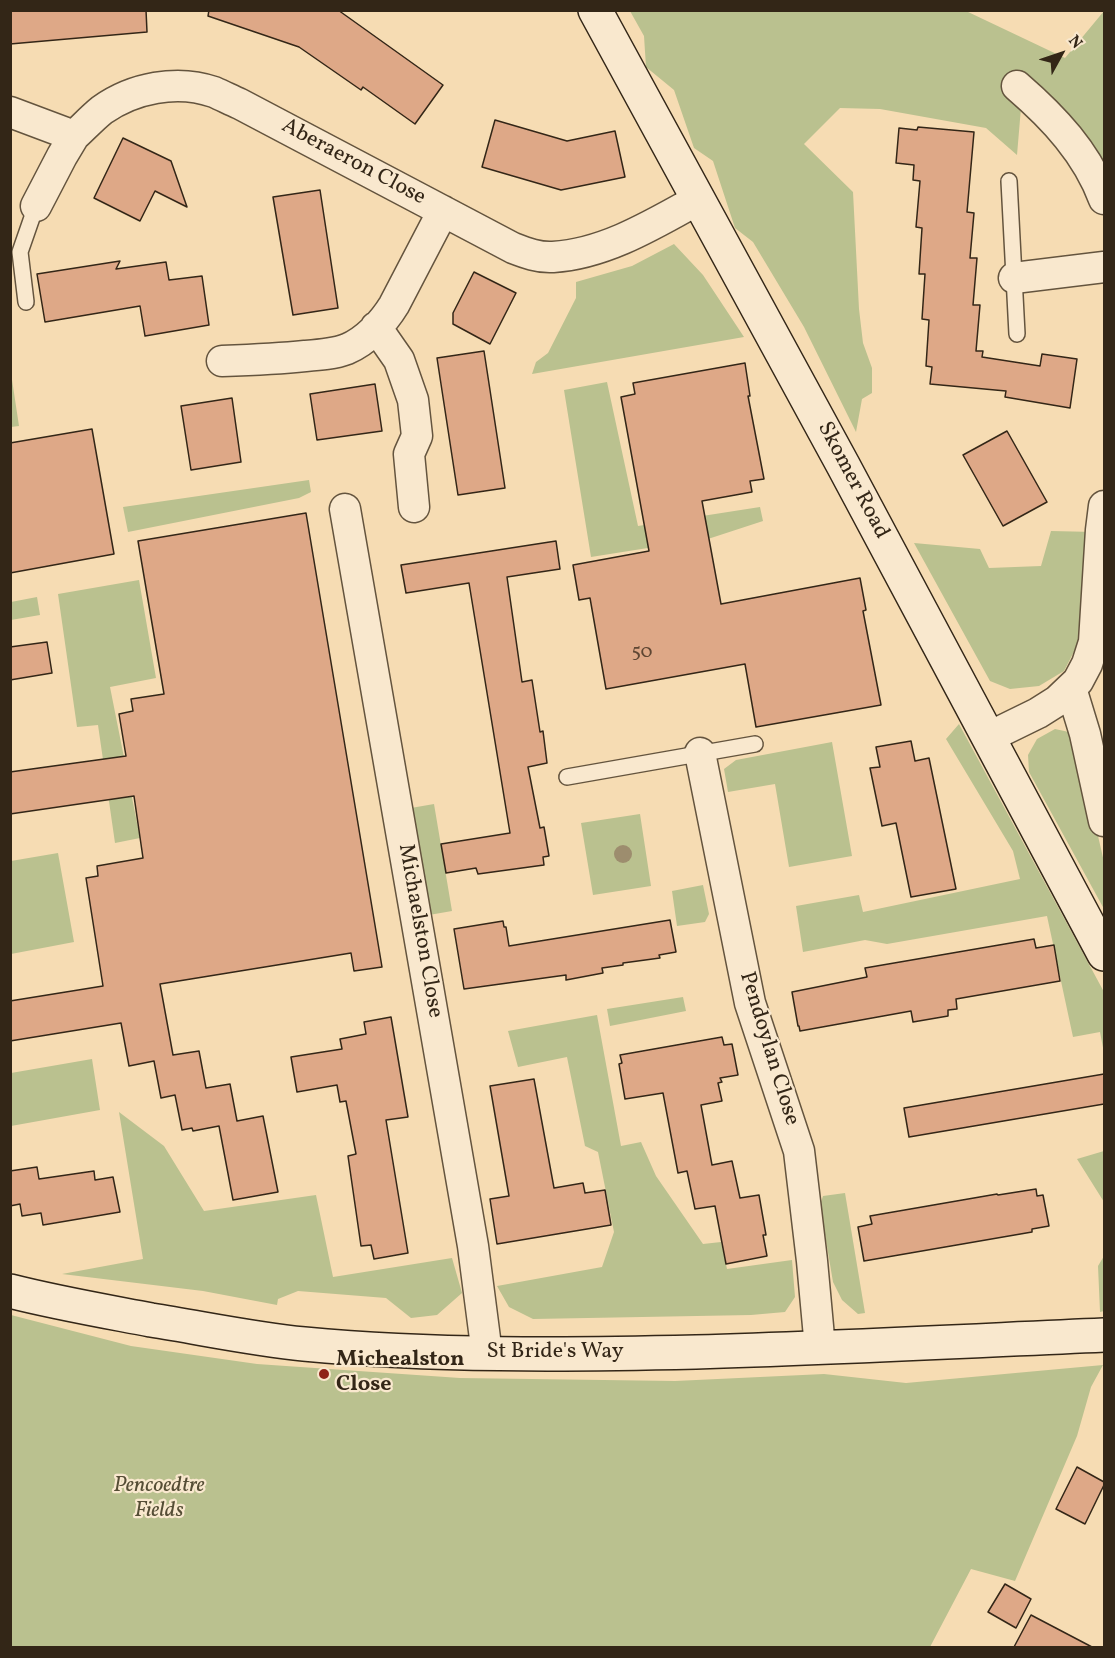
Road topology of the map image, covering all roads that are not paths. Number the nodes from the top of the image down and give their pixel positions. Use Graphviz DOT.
graph roads {
  1 [pos="595,10"];
  2 [pos="1017,87"];
  3 [pos="10,112"];
  4 [pos="74,136"];
  5 [pos="1009,181"];
  6 [pos="699,199"];
  7 [pos="1104,199"];
  8 [pos="36,206"];
  9 [pos="443,211"];
  10 [pos="1104,267"];
  11 [pos="1014,278"];
  12 [pos="26,302"];
  13 [pos="376,327"];
  14 [pos="1017,334"];
  15 [pos="222,361"];
  16 [pos="1104,506"];
  17 [pos="414,507"];
  18 [pos="345,509"];
  19 [pos="1071,688"];
  20 [pos="989,737"];
  21 [pos="755,744"];
  22 [pos="700,753"];
  23 [pos="567,777"];
  24 [pos="1104,821"];
  25 [pos="1104,954"];
  26 [pos="10,1291"];
  27 [pos="1104,1335"];
  28 [pos="820,1348"];
  29 [pos="487,1354"];
  1 -- 6 [label="street, Skomer Road"];
  2 -- 7 [label="street"];
  3 -- 4 [label="street"];
  4 -- 8 [label="street, Aberaeron Close"];
  4 -- 9 [label="street, Aberaeron Close"];
  5 -- 11 [label="lane"];
  6 -- 9 [label="street, Aberaeron Close"];
  6 -- 20 [label="street, Skomer Road"];
  8 -- 12 [label="lane"];
  9 -- 13 [label="street"];
  10 -- 11 [label="street"];
  11 -- 14 [label="lane"];
  13 -- 15 [label="street"];
  13 -- 17 [label="street"];
  16 -- 19 [label="street"];
  18 -- 29 [label="street, Michaelston Close"];
  19 -- 20 [label="street"];
  19 -- 24 [label="street"];
  20 -- 25 [label="street, Skomer Road"];
  21 -- 22 [label="lane"];
  22 -- 23 [label="lane"];
  22 -- 28 [label="street, Pendoylan Close"];
  26 -- 29 [label="street, St Bride's Way"];
  27 -- 28 [label="street, St Bride's Way"];
  28 -- 29 [label="street, St Bride's Way"];
}
